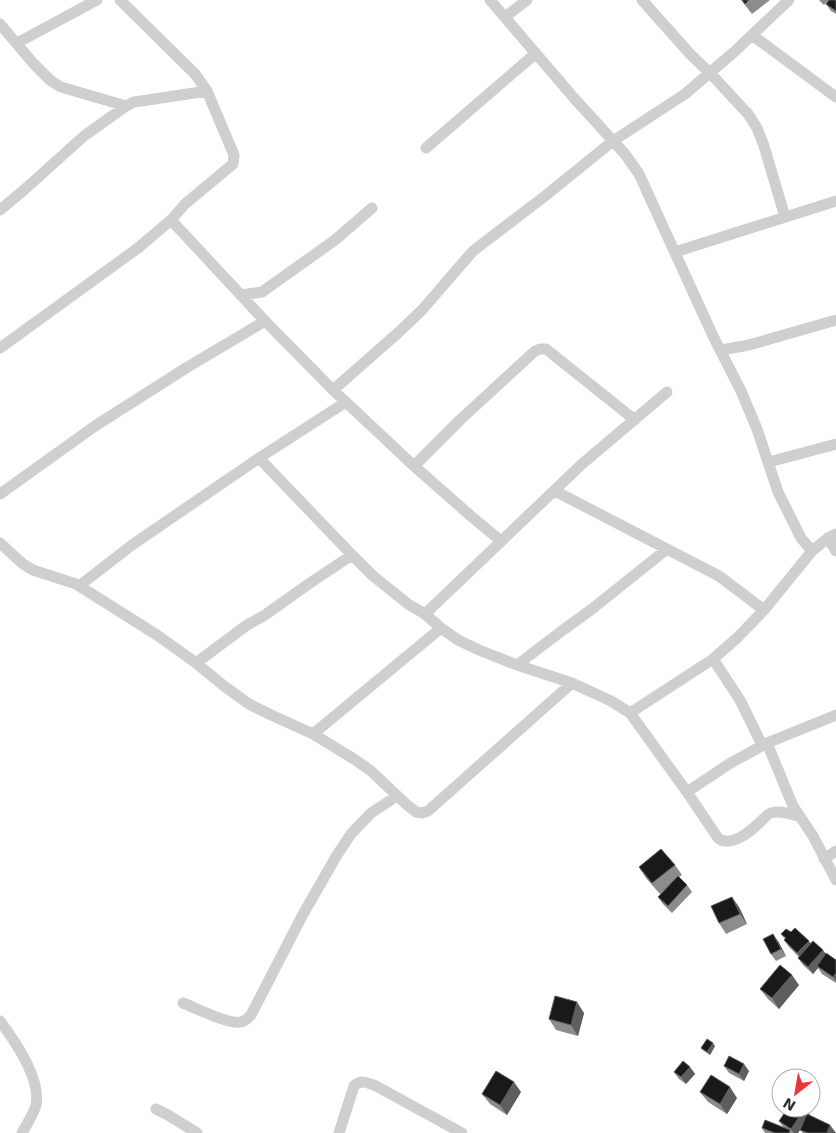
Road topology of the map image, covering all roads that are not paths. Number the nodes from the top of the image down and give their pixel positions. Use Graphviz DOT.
graph roads {
  1 [pos="97,0"];
  2 [pos="120,0"];
  3 [pos="490,0"];
  4 [pos="528,0"];
  5 [pos="642,0"];
  6 [pos="789,0"];
  7 [pos="505,17"];
  8 [pos="0,24"];
  9 [pos="752,35"];
  10 [pos="17,44"];
  11 [pos="535,54"];
  12 [pos="710,73"];
  13 [pos="208,91"];
  14 [pos="836,97"];
  15 [pos="126,106"];
  16 [pos="613,141"];
  17 [pos="426,148"];
  18 [pos="836,201"];
  19 [pos="372,208"];
  20 [pos="0,210"];
  21 [pos="785,217"];
  22 [pos="171,220"];
  23 [pos="675,252"];
  24 [pos="262,292"];
  25 [pos="241,295"];
  26 [pos="254,310"];
  27 [pos="836,320"];
  28 [pos="265,321"];
  29 [pos="0,348"];
  30 [pos="720,350"];
  31 [pos="333,390"];
  32 [pos="667,392"];
  33 [pos="346,402"];
  34 [pos="634,420"];
  35 [pos="836,444"];
  36 [pos="259,458"];
  37 [pos="768,462"];
  38 [pos="414,466"];
  39 [pos="555,491"];
  40 [pos="0,494"];
  41 [pos="832,536"];
  42 [pos="501,541"];
  43 [pos="0,543"];
  44 [pos="667,548"];
  45 [pos="812,551"];
  46 [pos="836,551"];
  47 [pos="352,555"];
  48 [pos="79,586"];
  49 [pos="764,610"];
  50 [pos="425,614"];
  51 [pos="441,628"];
  52 [pos="712,659"];
  53 [pos="196,663"];
  54 [pos="517,665"];
  55 [pos="572,683"];
  56 [pos="630,713"];
  57 [pos="836,715"];
  58 [pos="313,734"];
  59 [pos="765,744"];
  60 [pos="688,792"];
  61 [pos="397,796"];
  62 [pos="798,816"];
  63 [pos="836,851"];
  64 [pos="824,859"];
  65 [pos="836,880"];
  66 [pos="183,1003"];
  67 [pos="0,1021"];
  68 [pos="156,1109"];
  69 [pos="22,1133"];
  70 [pos="197,1133"];
  71 [pos="339,1133"];
  72 [pos="462,1133"];
  1 -- 10 [label="street"];
  2 -- 13 [label="street"];
  3 -- 7 [label="street"];
  4 -- 7 [label="street"];
  5 -- 12 [label="street"];
  6 -- 9 [label="street"];
  7 -- 11 [label="street"];
  8 -- 10 [label="street"];
  9 -- 12 [label="street"];
  9 -- 14 [label="street"];
  10 -- 15 [label="street"];
  11 -- 16 [label="street"];
  11 -- 17 [label="street"];
  12 -- 16 [label="street"];
  12 -- 21 [label="street"];
  13 -- 15 [label="street"];
  13 -- 22 [label="street"];
  15 -- 20 [label="street"];
  16 -- 23 [label="street"];
  16 -- 31 [label="street"];
  18 -- 21 [label="street"];
  19 -- 24 [label="street"];
  21 -- 23 [label="street"];
  22 -- 25 [label="street"];
  22 -- 29 [label="street"];
  23 -- 30 [label="street"];
  24 -- 25 [label="street"];
  24 -- 26 [label="street"];
  25 -- 26 [label="street"];
  26 -- 28 [label="street"];
  27 -- 30 [label="street"];
  28 -- 31 [label="street"];
  28 -- 40 [label="street"];
  30 -- 37 [label="street"];
  31 -- 33 [label="street"];
  32 -- 34 [label="street"];
  33 -- 36 [label="street"];
  33 -- 38 [label="street"];
  34 -- 38 [label="street"];
  34 -- 39 [label="street"];
  35 -- 37 [label="street"];
  36 -- 47 [label="street"];
  36 -- 48 [label="street"];
  37 -- 45 [label="street"];
  38 -- 42 [label="street"];
  39 -- 42 [label="street"];
  39 -- 44 [label="street"];
  41 -- 45 [label="street"];
  41 -- 46 [label="street"];
  42 -- 50 [label="street"];
  43 -- 48 [label="street"];
  44 -- 49 [label="street"];
  44 -- 54 [label="street"];
  45 -- 49 [label="street"];
  47 -- 50 [label="street"];
  47 -- 53 [label="street"];
  48 -- 53 [label="street"];
  49 -- 52 [label="street"];
  50 -- 51 [label="street"];
  51 -- 54 [label="street"];
  51 -- 58 [label="street"];
  52 -- 56 [label="street"];
  52 -- 59 [label="street"];
  53 -- 58 [label="street"];
  54 -- 55 [label="street"];
  55 -- 56 [label="street"];
  55 -- 61 [label="street"];
  56 -- 60 [label="street"];
  57 -- 59 [label="street"];
  58 -- 61 [label="street"];
  59 -- 60 [label="street"];
  59 -- 62 [label="street"];
  60 -- 62 [label="street"];
  61 -- 66 [label="street"];
  62 -- 64 [label="street"];
  63 -- 64 [label="street"];
  64 -- 65 [label="street"];
  67 -- 69 [label="street"];
  68 -- 70 [label="street"];
  71 -- 72 [label="street"];
}
